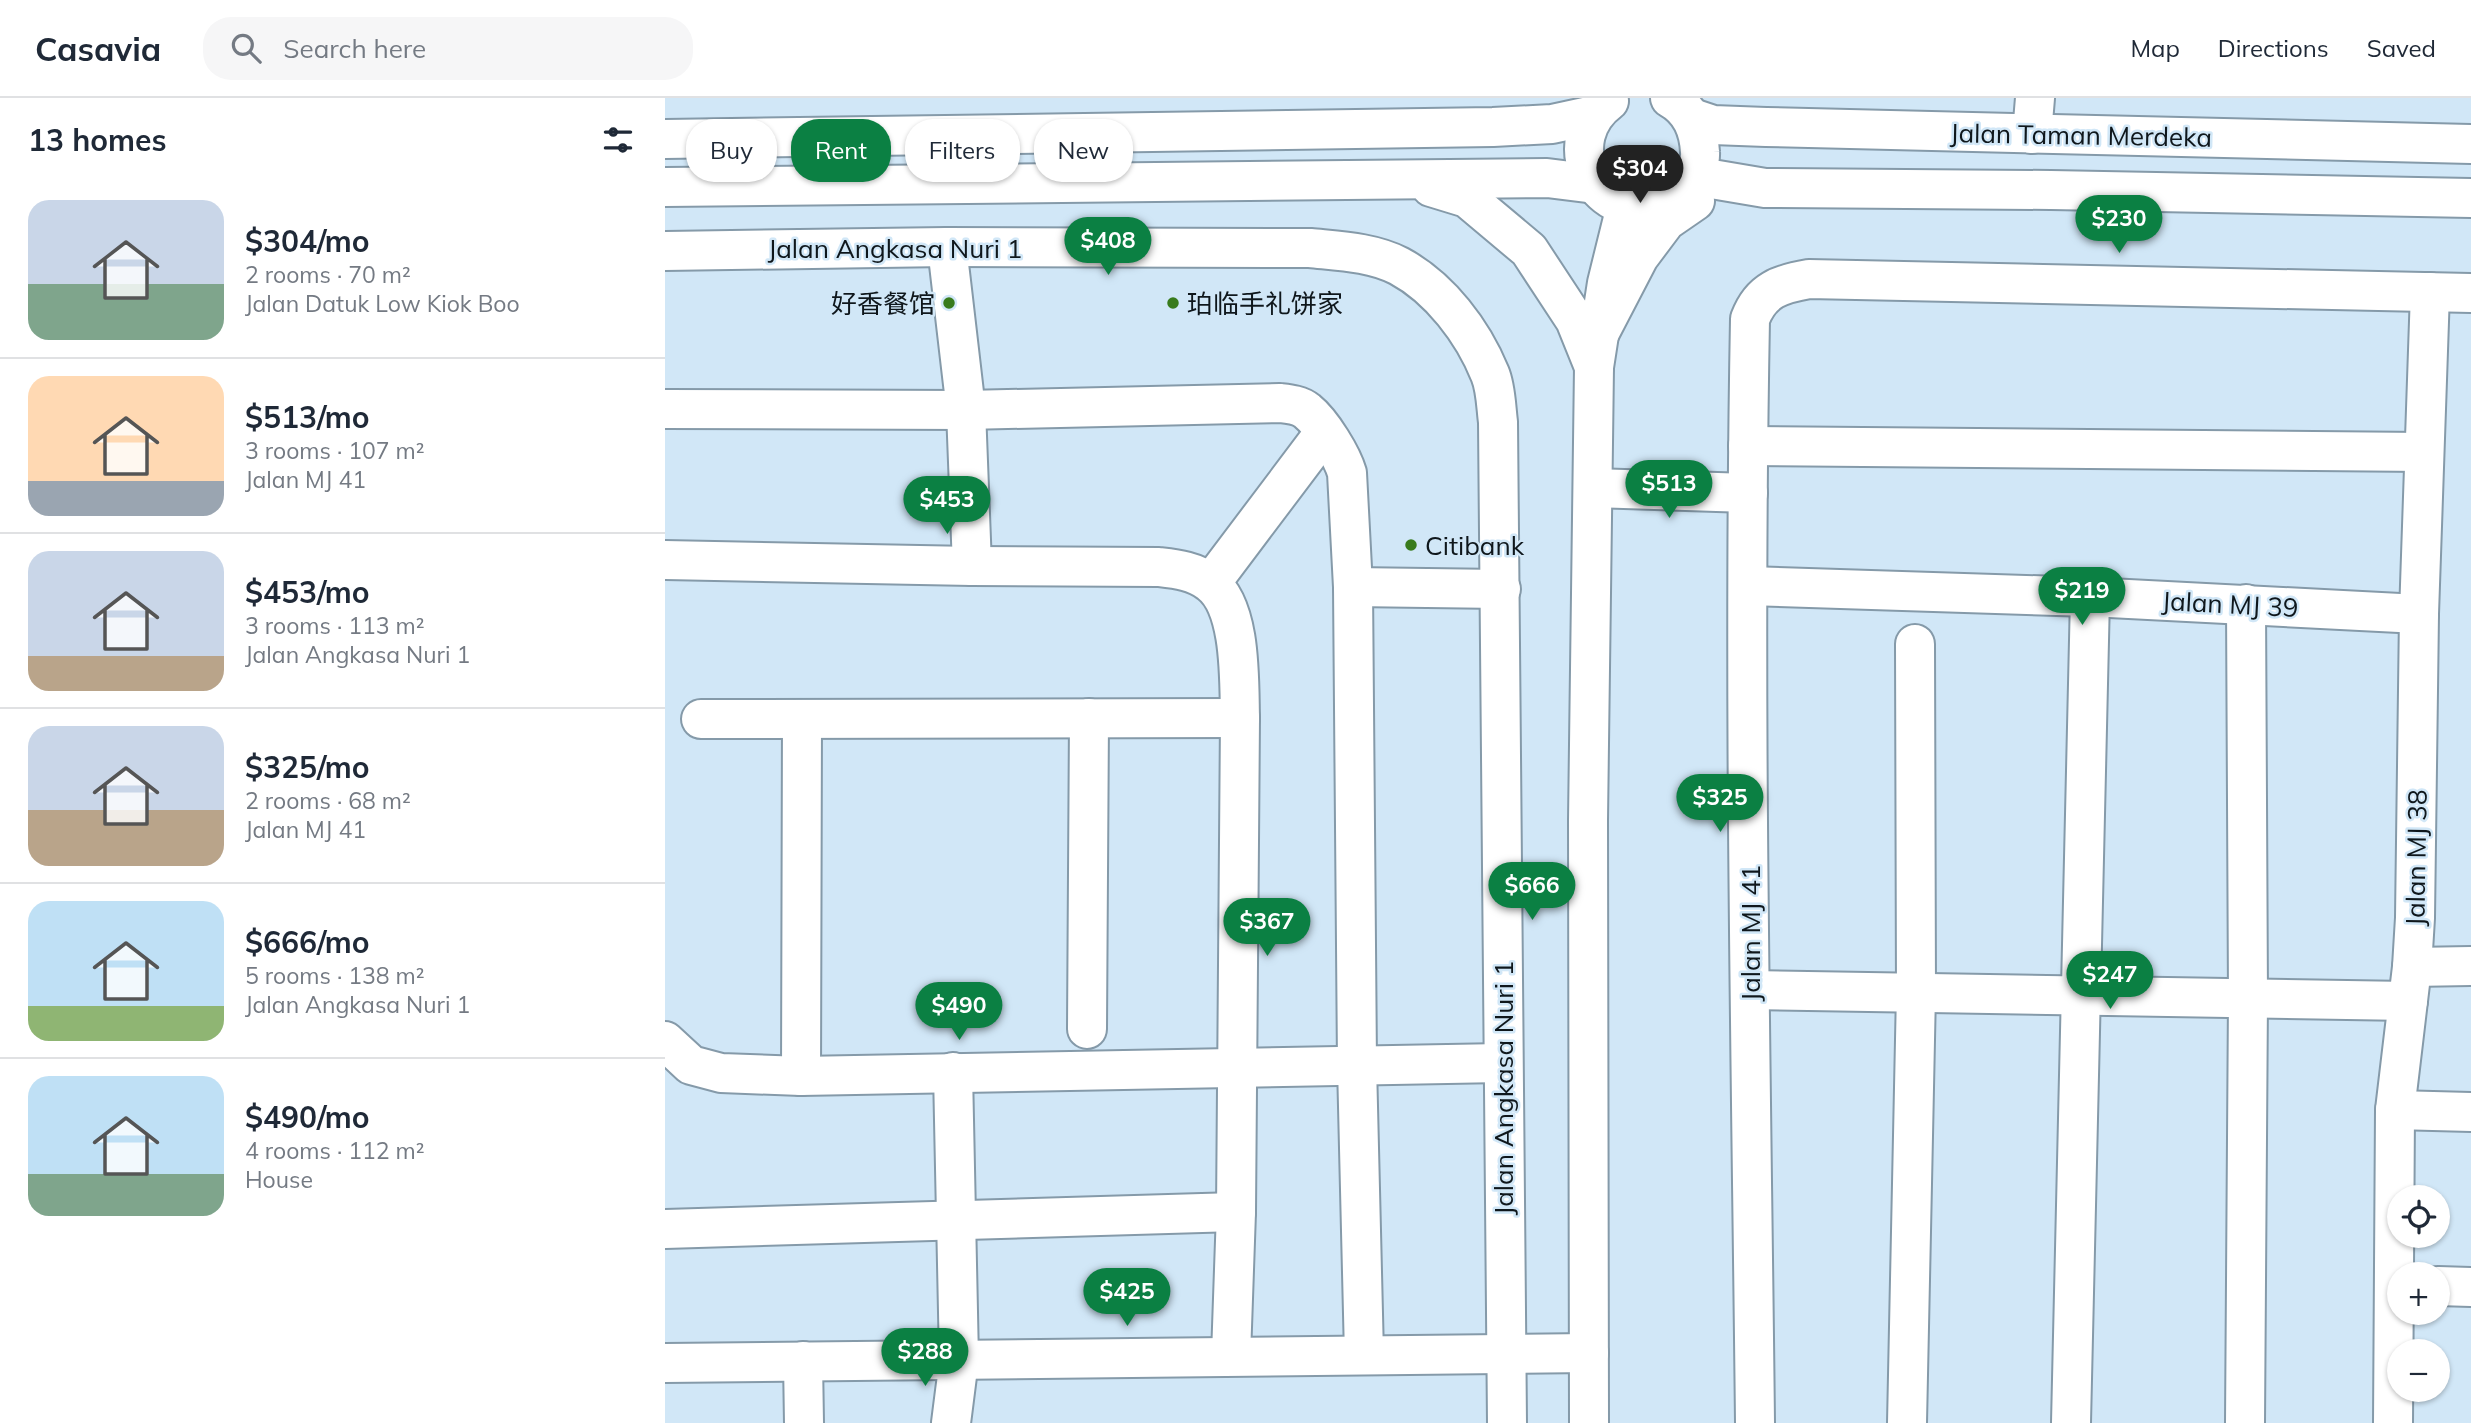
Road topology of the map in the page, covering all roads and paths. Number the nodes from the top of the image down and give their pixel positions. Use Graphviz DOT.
graph roads {
  1 [pos="1485,98"];
  2 [pos="1605,103"];
  3 [pos="1691,105"];
  4 [pos="2034,116"];
  5 [pos="1413,129"];
  6 [pos="665,139"];
  7 [pos="2471,144"];
  8 [pos="1695,176"];
  9 [pos="1411,181"];
  10 [pos="1595,184"];
  11 [pos="665,187"];
  12 [pos="1765,188"];
  13 [pos="2471,198"];
  14 [pos="1626,206"];
  15 [pos="947,247"];
  16 [pos="665,251"];
  17 [pos="2430,292"];
  18 [pos="2471,293"];
  19 [pos="1596,351"];
  20 [pos="665,409"];
  21 [pos="966,410"];
  22 [pos="1324,433"];
  23 [pos="1748,446"];
  24 [pos="2424,452"];
  25 [pos="1593,488"];
  26 [pos="1748,493"];
  27 [pos="665,560"];
  28 [pos="972,566"];
  29 [pos="1211,583"];
  30 [pos="1749,586"];
  31 [pos="1353,587"];
  32 [pos="1501,589"];
  33 [pos="2090,597"];
  34 [pos="2246,604"];
  35 [pos="2419,614"];
  36 [pos="1915,644"];
  37 [pos="1089,718"];
  38 [pos="1240,718"];
  39 [pos="701,719"];
  40 [pos="802,719"];
  41 [pos="2471,966"];
  42 [pos="2410,984"];
  43 [pos="1750,989"];
  44 [pos="1916,992"];
  45 [pos="2080,995"];
  46 [pos="2248,997"];
  47 [pos="1087,1029"];
  48 [pos="665,1041"];
  49 [pos="1502,1063"];
  50 [pos="1357,1065"];
  51 [pos="1237,1067"];
  52 [pos="953,1072"];
  53 [pos="801,1076"];
  54 [pos="2395,1110"];
  55 [pos="2471,1112"];
  56 [pos="1237,1212"];
  57 [pos="956,1221"];
  58 [pos="665,1229"];
  59 [pos="2397,1262"];
  60 [pos="2450,1286"];
  61 [pos="2471,1287"];
  62 [pos="2396,1325"];
  63 [pos="1506,1353"];
  64 [pos="1589,1353"];
  65 [pos="1364,1355"];
  66 [pos="1231,1356"];
  67 [pos="959,1360"];
  68 [pos="803,1361"];
  69 [pos="665,1363"];
  70 [pos="804,1423"];
  71 [pos="951,1423"];
  72 [pos="1507,1423"];
  73 [pos="1589,1423"];
  74 [pos="1755,1423"];
  75 [pos="1907,1423"];
  76 [pos="2071,1423"];
  77 [pos="2245,1423"];
  78 [pos="2393,1423"];
  1 -- 5 [label="street"];
  2 -- 5 [label="street"];
  2 -- 10 [label="street"];
  3 -- 4 [label="street, Jalan Taman Merdeka"];
  3 -- 8 [label="street"];
  4 -- 7 [label="street, Jalan Taman Merdeka"];
  5 -- 6 [label="street"];
  8 -- 12 [label="street"];
  8 -- 14 [label="street"];
  9 -- 10 [label="street"];
  9 -- 11 [label="street"];
  9 -- 19 [label="street"];
  10 -- 14 [label="street"];
  12 -- 13 [label="street"];
  12 -- 19 [label="street"];
  14 -- 19 [label="street"];
  15 -- 16 [label="street, Jalan Angkasa Nuri 1"];
  15 -- 21 [label="street"];
  15 -- 32 [label="street, Jalan Angkasa Nuri 1"];
  17 -- 18 [label="street"];
  17 -- 23 [label="street, Jalan MJ 41"];
  17 -- 24 [label="street, Jalan MJ 38"];
  19 -- 25 [label="street"];
  20 -- 21 [label="street"];
  21 -- 22 [label="street"];
  21 -- 28 [label="street"];
  22 -- 29 [label="street"];
  22 -- 31 [label="street"];
  23 -- 24 [label="street"];
  23 -- 26 [label="street, Jalan MJ 41"];
  24 -- 35 [label="street, Jalan MJ 38"];
  25 -- 26 [label="street"];
  25 -- 64 [label="street"];
  26 -- 30 [label="street, Jalan MJ 41"];
  27 -- 28 [label="street"];
  28 -- 29 [label="street"];
  29 -- 38 [label="street"];
  30 -- 33 [label="street, Jalan MJ 39"];
  30 -- 43 [label="street, Jalan MJ 41"];
  31 -- 32 [label="street"];
  31 -- 50 [label="street"];
  32 -- 49 [label="street, Jalan Angkasa Nuri 1"];
  33 -- 34 [label="street, Jalan MJ 39"];
  33 -- 45 [label="street"];
  34 -- 35 [label="street, Jalan MJ 39"];
  34 -- 46 [label="street"];
  35 -- 42 [label="street, Jalan MJ 38"];
  36 -- 44 [label="street"];
  37 -- 38 [label="street"];
  37 -- 40 [label="street"];
  37 -- 47 [label="street"];
  38 -- 51 [label="street"];
  39 -- 40 [label="street"];
  40 -- 53 [label="street"];
  41 -- 42 [label="street"];
  42 -- 46 [label="street"];
  42 -- 54 [label="street, Jalan MJ 38"];
  43 -- 44 [label="street"];
  43 -- 74 [label="street, Jalan MJ 41"];
  44 -- 45 [label="street"];
  44 -- 75 [label="street"];
  45 -- 46 [label="street"];
  45 -- 76 [label="street"];
  46 -- 77 [label="street"];
  48 -- 53 [label="street"];
  49 -- 50 [label="street"];
  49 -- 63 [label="street, Jalan Angkasa Nuri 1"];
  50 -- 51 [label="street"];
  50 -- 65 [label="street"];
  51 -- 52 [label="street"];
  51 -- 56 [label="street"];
  52 -- 53 [label="street"];
  52 -- 57 [label="street"];
  54 -- 55 [label="street"];
  54 -- 59 [label="street, Jalan MJ 38"];
  56 -- 57 [label="street"];
  56 -- 66 [label="street"];
  57 -- 58 [label="street"];
  57 -- 67 [label="street"];
  60 -- 61 [label="street"];
  62 -- 78 [label="street, Jalan MJ 38"];
  63 -- 64 [label="street"];
  63 -- 65 [label="street"];
  63 -- 72 [label="street, Jalan Angkasa Nuri 1"];
  64 -- 73 [label="street"];
  65 -- 66 [label="street"];
  66 -- 67 [label="street"];
  67 -- 68 [label="street"];
  67 -- 71 [label="street"];
  68 -- 69 [label="street"];
  68 -- 70 [label="street"];
}
